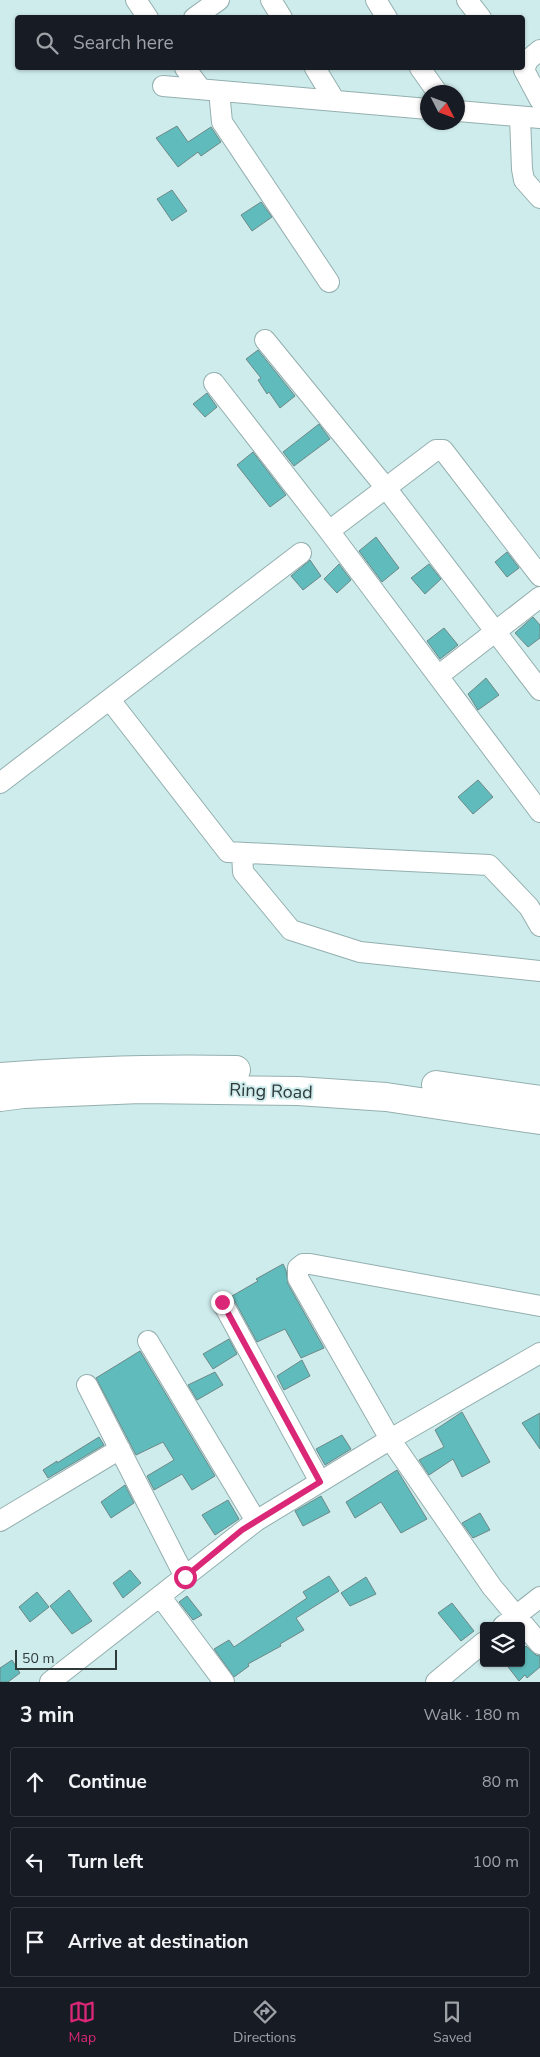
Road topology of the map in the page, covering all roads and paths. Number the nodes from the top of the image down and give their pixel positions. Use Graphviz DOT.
graph roads {
  1 [pos="136,0"];
  2 [pos="219,0"];
  3 [pos="271,0"];
  4 [pos="376,0"];
  5 [pos="467,0"];
  6 [pos="146,15"];
  7 [pos="198,15"];
  8 [pos="280,15"];
  9 [pos="385,15"];
  10 [pos="479,15"];
  11 [pos="540,50"];
  12 [pos="525,65"];
  13 [pos="187,70"];
  14 [pos="316,70"];
  15 [pos="421,70"];
  16 [pos="524,70"];
  17 [pos="432,85"];
  18 [pos="163,86"];
  19 [pos="210,90"];
  20 [pos="540,100"];
  21 [pos="335,101"];
  22 [pos="420,108"];
  23 [pos="465,112"];
  24 [pos="520,116"];
  25 [pos="540,118"];
  26 [pos="540,198"];
  27 [pos="329,282"];
  28 [pos="264,340"];
  29 [pos="214,383"];
  30 [pos="386,488"];
  31 [pos="329,532"];
  32 [pos="301,553"];
  33 [pos="540,576"];
  34 [pos="540,597"];
  35 [pos="496,632"];
  36 [pos="438,676"];
  37 [pos="540,690"];
  38 [pos="110,700"];
  39 [pos="0,783"];
  40 [pos="540,812"];
  41 [pos="242,853"];
  42 [pos="540,926"];
  43 [pos="540,971"];
  44 [pos="0,1077"];
  45 [pos="0,1097"];
  46 [pos="540,1100"];
  47 [pos="540,1120"];
  48 [pos="222,1302"];
  49 [pos="540,1306"];
  50 [pos="148,1341"];
  51 [pos="540,1353"];
  52 [pos="87,1385"];
  53 [pos="390,1439"];
  54 [pos="120,1449"];
  55 [pos="320,1482"];
  56 [pos="0,1521"];
  57 [pos="256,1521"];
  58 [pos="185,1577"];
  59 [pos="160,1596"];
  60 [pos="540,1597"];
  61 [pos="509,1620"];
  62 [pos="540,1644"];
  63 [pos="480,1645"];
  64 [pos="50,1682"];
  65 [pos="224,1682"];
  66 [pos="436,1682"];
  1 -- 6 [label="street"];
  2 -- 7 [label="street"];
  3 -- 8 [label="street"];
  4 -- 9 [label="street"];
  5 -- 10 [label="street"];
  11 -- 12 [label="street"];
  13 -- 19 [label="street"];
  14 -- 21 [label="street"];
  15 -- 17 [label="street"];
  16 -- 20 [label="street"];
  18 -- 19 [label="street"];
  19 -- 21 [label="street"];
  19 -- 27 [label="street"];
  21 -- 22 [label="street"];
  23 -- 24 [label="street"];
  24 -- 25 [label="street"];
  24 -- 26 [label="street"];
  28 -- 30 [label="street"];
  29 -- 31 [label="street"];
  30 -- 31 [label="street"];
  30 -- 33 [label="street"];
  30 -- 35 [label="street"];
  31 -- 36 [label="street"];
  32 -- 38 [label="street"];
  34 -- 35 [label="street"];
  35 -- 36 [label="street"];
  35 -- 37 [label="street"];
  36 -- 40 [label="street"];
  38 -- 39 [label="street"];
  38 -- 41 [label="street"];
  41 -- 42 [label="street"];
  41 -- 43 [label="street"];
  44 -- 46 [label="highway, Ring Road"];
  45 -- 47 [label="highway, Ring Road"];
  48 -- 55 [label="street"];
  49 -- 53 [label="street"];
  50 -- 57 [label="street"];
  51 -- 53 [label="street"];
  52 -- 54 [label="street"];
  53 -- 55 [label="street"];
  53 -- 61 [label="street"];
  54 -- 56 [label="street"];
  54 -- 58 [label="street"];
  55 -- 57 [label="street"];
  57 -- 58 [label="street"];
  58 -- 59 [label="street"];
  59 -- 64 [label="street"];
  59 -- 65 [label="street"];
  60 -- 61 [label="street"];
  61 -- 62 [label="street"];
  63 -- 66 [label="street"];
}
